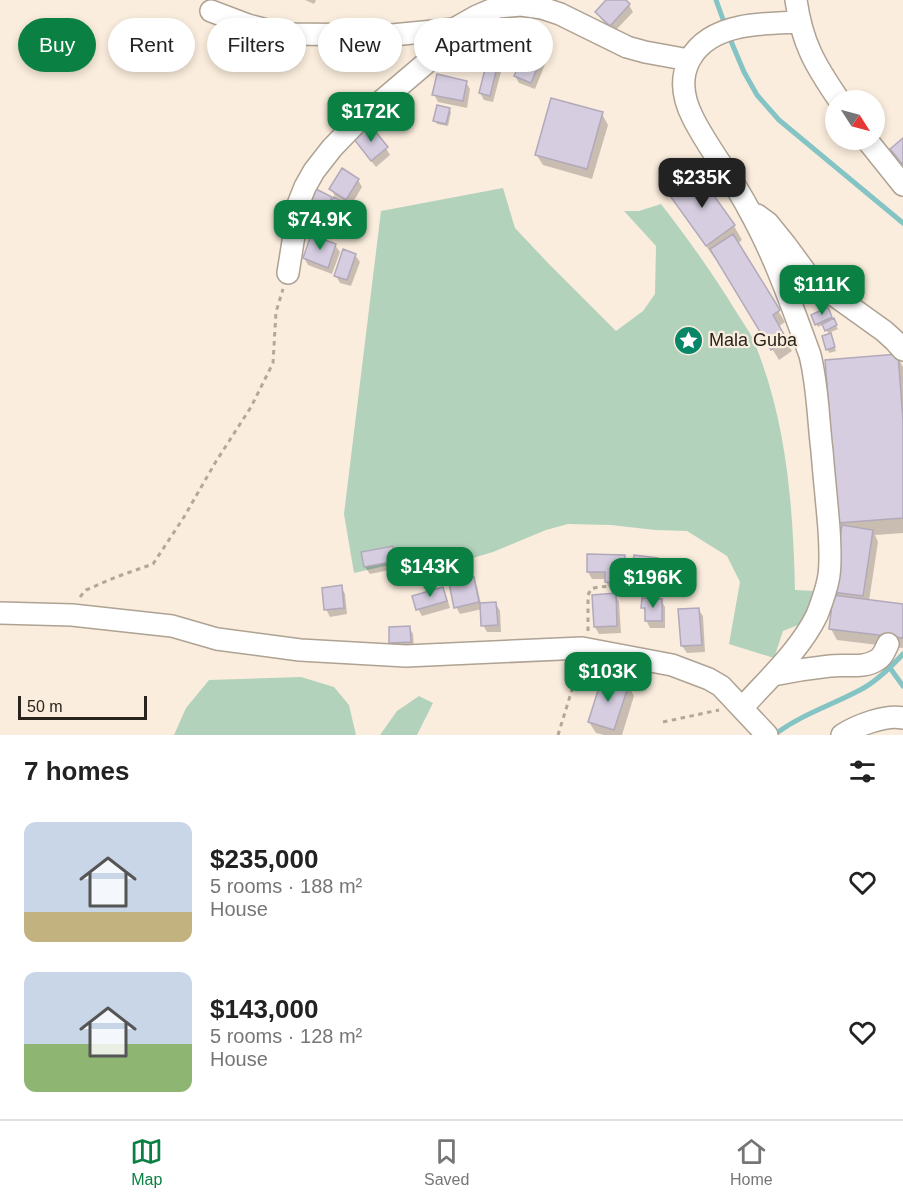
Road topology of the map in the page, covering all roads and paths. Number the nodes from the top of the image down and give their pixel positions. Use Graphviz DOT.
graph roads {
  1 [pos="796,0"];
  2 [pos="211,10"];
  3 [pos="473,18"];
  4 [pos="800,22"];
  5 [pos="414,33"];
  6 [pos="689,60"];
  7 [pos="415,72"];
  8 [pos="832,90"];
  9 [pos="875,150"];
  10 [pos="903,185"];
  11 [pos="749,209"];
  12 [pos="288,273"];
  13 [pos="903,350"];
  14 [pos="0,614"];
  15 [pos="72,615"];
  16 [pos="888,644"];
  17 [pos="772,675"];
  18 [pos="742,708"];
  19 [pos="903,718"];
  20 [pos="663,722"];
  21 [pos="766,734"];
  22 [pos="842,735"];
  1 -- 4 [label="street"];
  2 -- 5 [label="street"];
  3 -- 6 [label="street"];
  4 -- 6 [label="street"];
  4 -- 8 [label="street"];
  6 -- 11 [label="street"];
  7 -- 12 [label="street"];
  9 -- 10 [label="street"];
  11 -- 13 [label="street"];
  11 -- 17 [label="street"];
  12 -- 15 [label="path"];
  14 -- 15 [label="street"];
  15 -- 18 [label="street"];
  16 -- 17 [label="street"];
  17 -- 18 [label="street"];
  18 -- 20 [label="path"];
  18 -- 21 [label="street"];
  19 -- 22 [label="street"];
}
